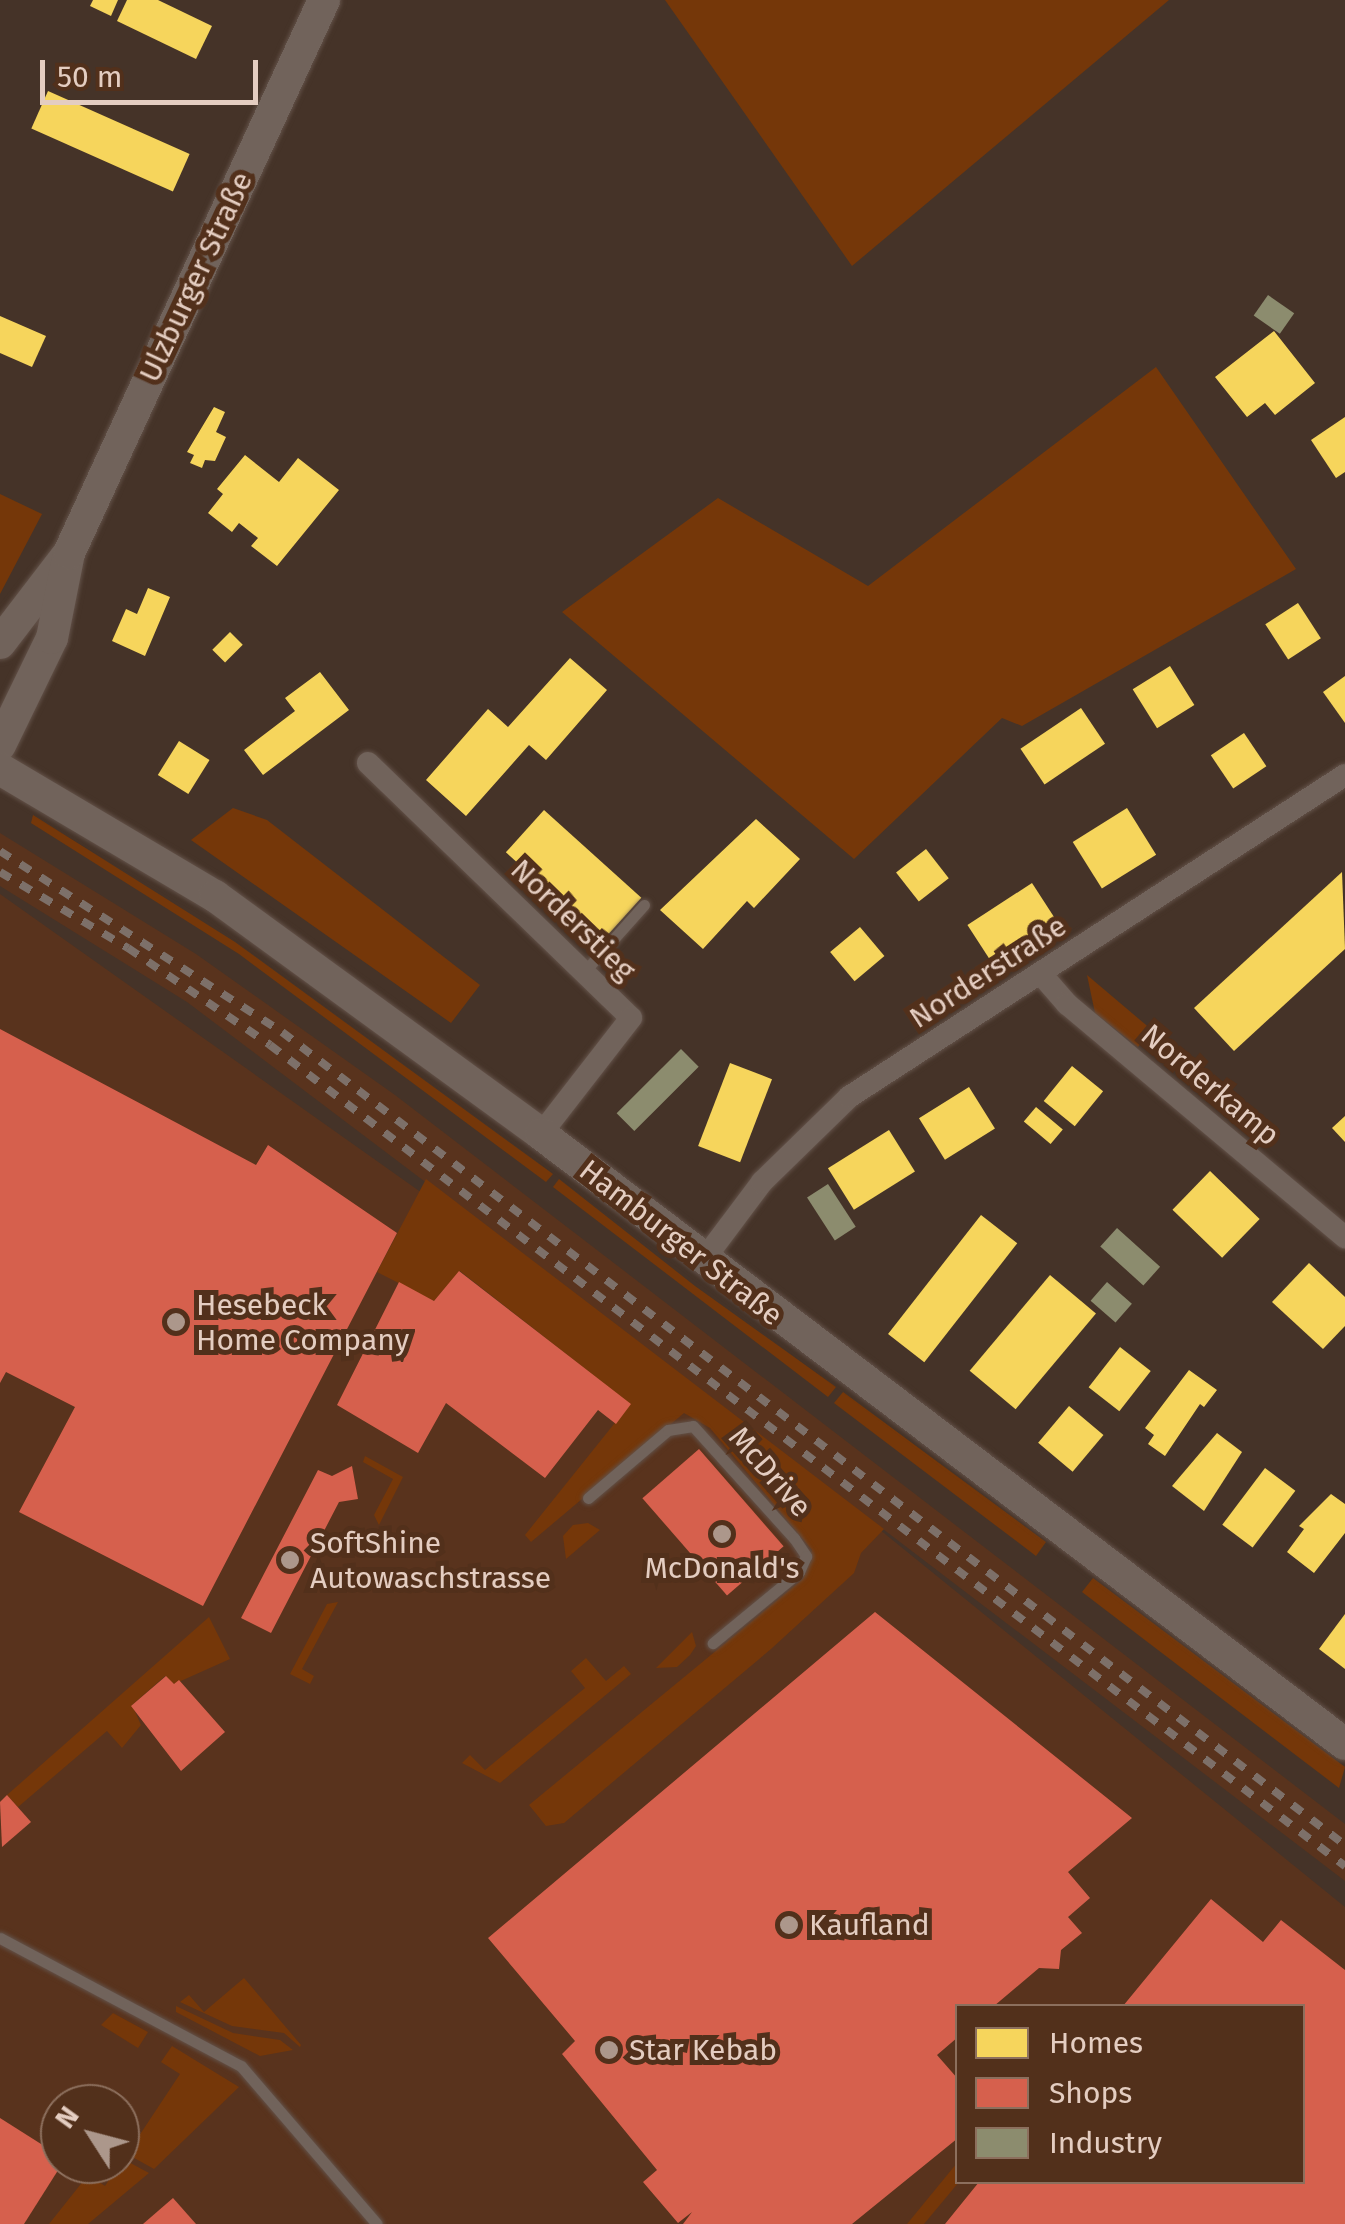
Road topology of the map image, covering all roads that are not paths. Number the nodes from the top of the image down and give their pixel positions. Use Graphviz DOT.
graph roads {
  1 [pos="324,0"];
  2 [pos="69,553"];
  3 [pos="0,643"];
  4 [pos="0,746"];
  5 [pos="368,764"];
  6 [pos="0,769"];
  7 [pos="1345,775"];
  8 [pos="644,905"];
  9 [pos="584,972"];
  10 [pos="1042,974"];
  11 [pos="541,1134"];
  12 [pos="1345,1237"];
  13 [pos="702,1262"];
  14 [pos="588,1498"];
  15 [pos="713,1643"];
  16 [pos="1345,1744"];
  17 [pos="0,1938"];
  18 [pos="377,2224"];
  1 -- 2 [label="main road, Ulzburger Straße"];
  2 -- 3 [label="main road, Ulzburger Straße"];
  2 -- 4 [label="main road, Ulzburger Straße"];
  5 -- 9 [label="street, Norderstieg"];
  6 -- 11 [label="main road, Hamburger Straße"];
  7 -- 10 [label="street, Norderstraße"];
  8 -- 9 [label="lane"];
  9 -- 11 [label="street, Norderstieg"];
  10 -- 12 [label="street, Norderkamp"];
  10 -- 13 [label="street, Norderstraße"];
  11 -- 13 [label="main road, Hamburger Straße"];
  13 -- 16 [label="main road, Hamburger Straße"];
  14 -- 15 [label="lane, McDrive"];
  17 -- 18 [label="lane"];
}
